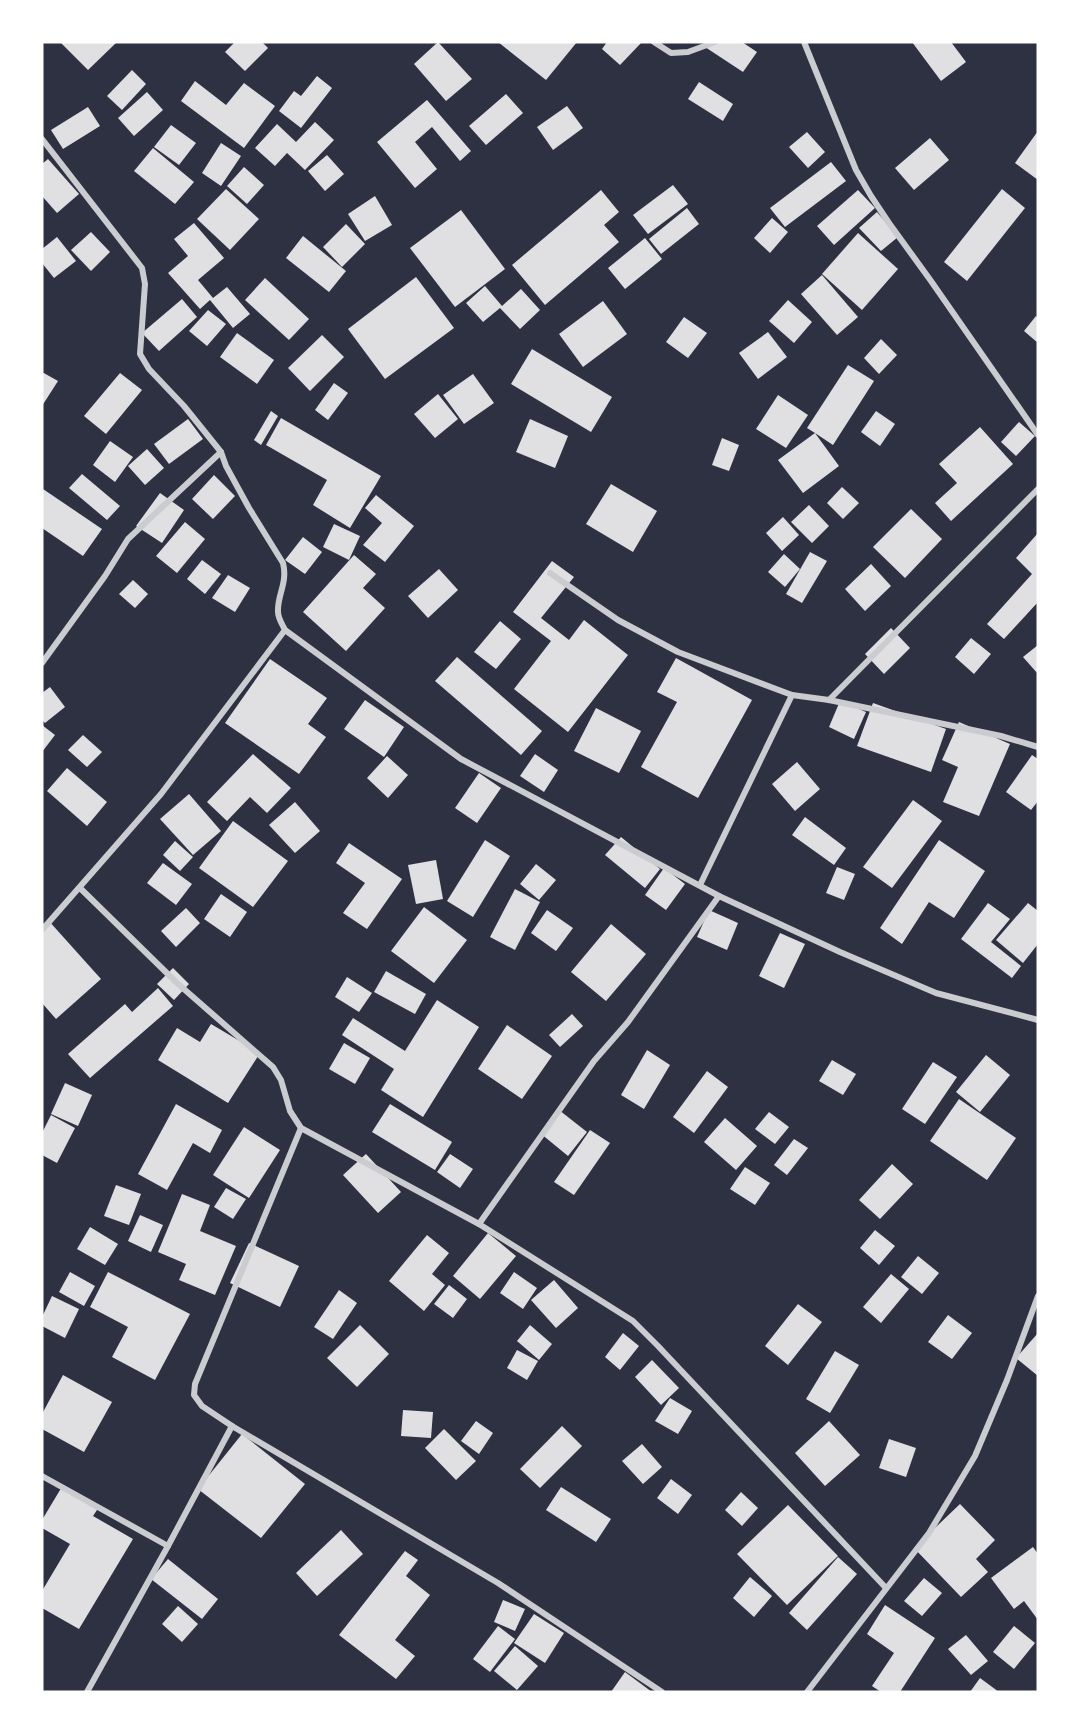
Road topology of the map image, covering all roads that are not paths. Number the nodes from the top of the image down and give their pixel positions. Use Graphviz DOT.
graph roads {
  1 [pos="654,42"];
  2 [pos="715,42"];
  3 [pos="804,42"];
  4 [pos="42,139"];
  5 [pos="1038,435"];
  6 [pos="221,452"];
  7 [pos="1038,489"];
  8 [pos="550,573"];
  9 [pos="285,630"];
  10 [pos="42,663"];
  11 [pos="792,695"];
  12 [pos="829,700"];
  13 [pos="1038,747"];
  14 [pos="700,885"];
  15 [pos="80,888"];
  16 [pos="719,896"];
  17 [pos="42,930"];
  18 [pos="1038,1020"];
  19 [pos="301,1128"];
  20 [pos="479,1224"];
  21 [pos="1038,1296"];
  22 [pos="232,1426"];
  23 [pos="42,1476"];
  24 [pos="168,1546"];
  25 [pos="886,1588"];
  26 [pos="87,1692"];
  27 [pos="662,1692"];
  28 [pos="807,1692"];
  1 -- 2 [label="street"];
  3 -- 5 [label="street"];
  4 -- 6 [label="street"];
  6 -- 9 [label="street"];
  6 -- 10 [label="street"];
  7 -- 12 [label="street"];
  8 -- 11 [label="street"];
  9 -- 14 [label="street"];
  9 -- 15 [label="street"];
  11 -- 12 [label="street"];
  11 -- 14 [label="street"];
  12 -- 13 [label="street"];
  14 -- 16 [label="street"];
  15 -- 17 [label="street"];
  15 -- 19 [label="street"];
  16 -- 18 [label="street"];
  16 -- 20 [label="street"];
  19 -- 20 [label="street"];
  19 -- 22 [label="street"];
  20 -- 25 [label="street"];
  21 -- 25 [label="street"];
  22 -- 24 [label="street"];
  22 -- 27 [label="street"];
  23 -- 24 [label="street"];
  24 -- 26 [label="street"];
  25 -- 28 [label="street"];
}
